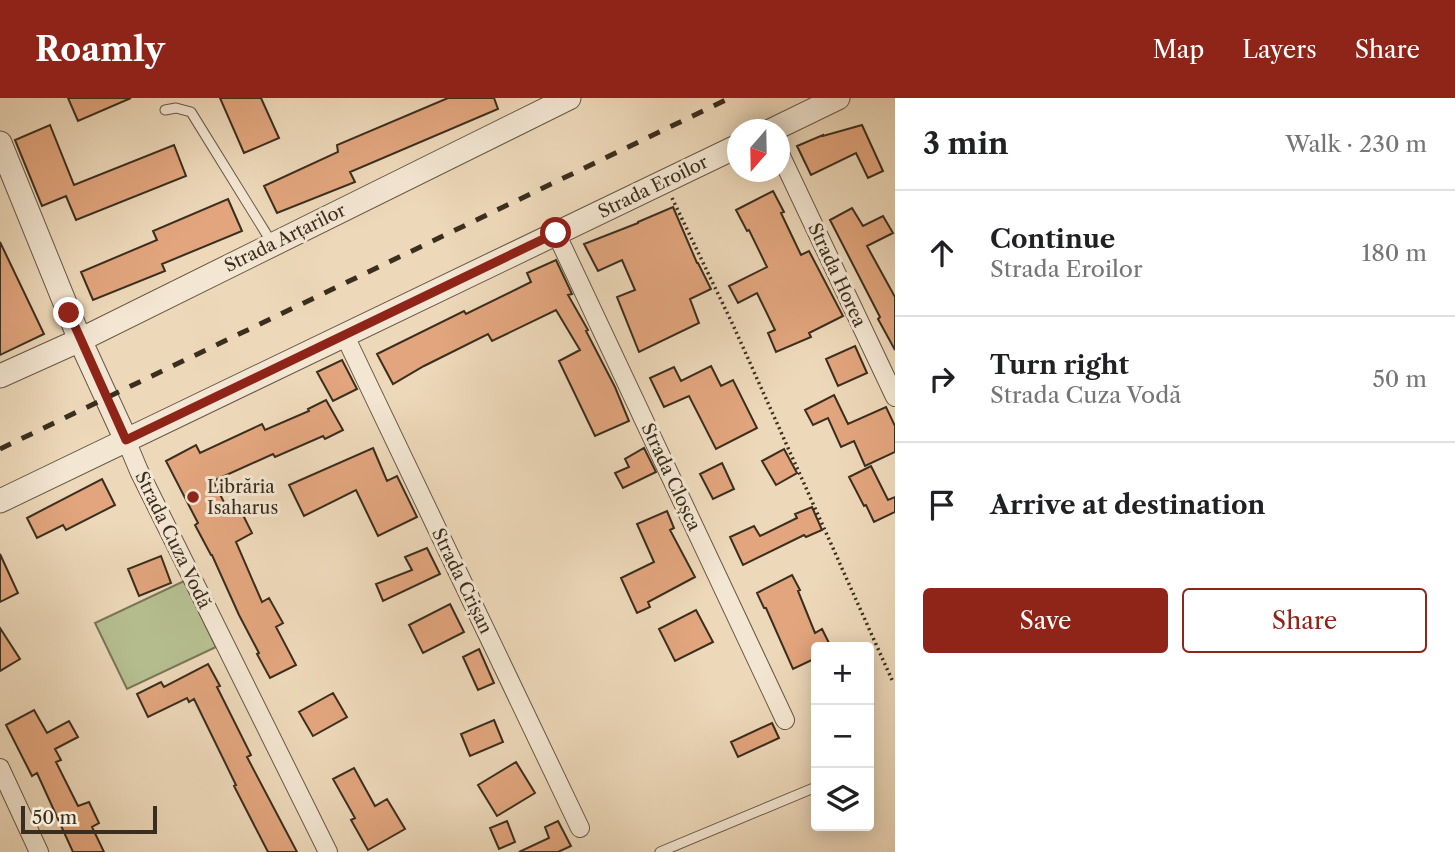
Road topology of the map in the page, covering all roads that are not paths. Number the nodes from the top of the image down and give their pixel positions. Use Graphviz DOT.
graph roads {
  1 [pos="569,98"];
  2 [pos="838,98"];
  3 [pos="165,110"];
  4 [pos="790,121"];
  5 [pos="0,143"];
  6 [pos="727,151"];
  7 [pos="790,177"];
  8 [pos="556,233"];
  9 [pos="273,244"];
  10 [pos="344,334"];
  11 [pos="80,340"];
  12 [pos="0,376"];
  13 [pos="895,397"];
  14 [pos="126,440"];
  15 [pos="0,501"];
  16 [pos="785,720"];
  17 [pos="0,768"];
  18 [pos="811,789"];
  19 [pos="580,828"];
  20 [pos="39,852"];
  21 [pos="328,852"];
  22 [pos="660,852"];
  1 -- 9 [label="street, Strada Arțarilor"];
  2 -- 4 [label="street"];
  3 -- 9 [label="lane"];
  5 -- 11 [label="street, Strada Cuza Vodă"];
  6 -- 8 [label="street, Strada Eroilor"];
  7 -- 13 [label="street, Strada Horea"];
  8 -- 10 [label="street, Strada Eroilor"];
  8 -- 16 [label="street, Strada Cloșca"];
  9 -- 11 [label="street, Strada Arțarilor"];
  10 -- 14 [label="street, Strada Eroilor"];
  10 -- 19 [label="street, Strada Crișan"];
  11 -- 12 [label="street, Strada Arțarilor"];
  11 -- 14 [label="street, Strada Cuza Vodă"];
  14 -- 15 [label="street, Strada Eroilor"];
  14 -- 21 [label="street, Strada Cuza Vodă"];
  17 -- 20 [label="street"];
  18 -- 22 [label="lane"];
}
